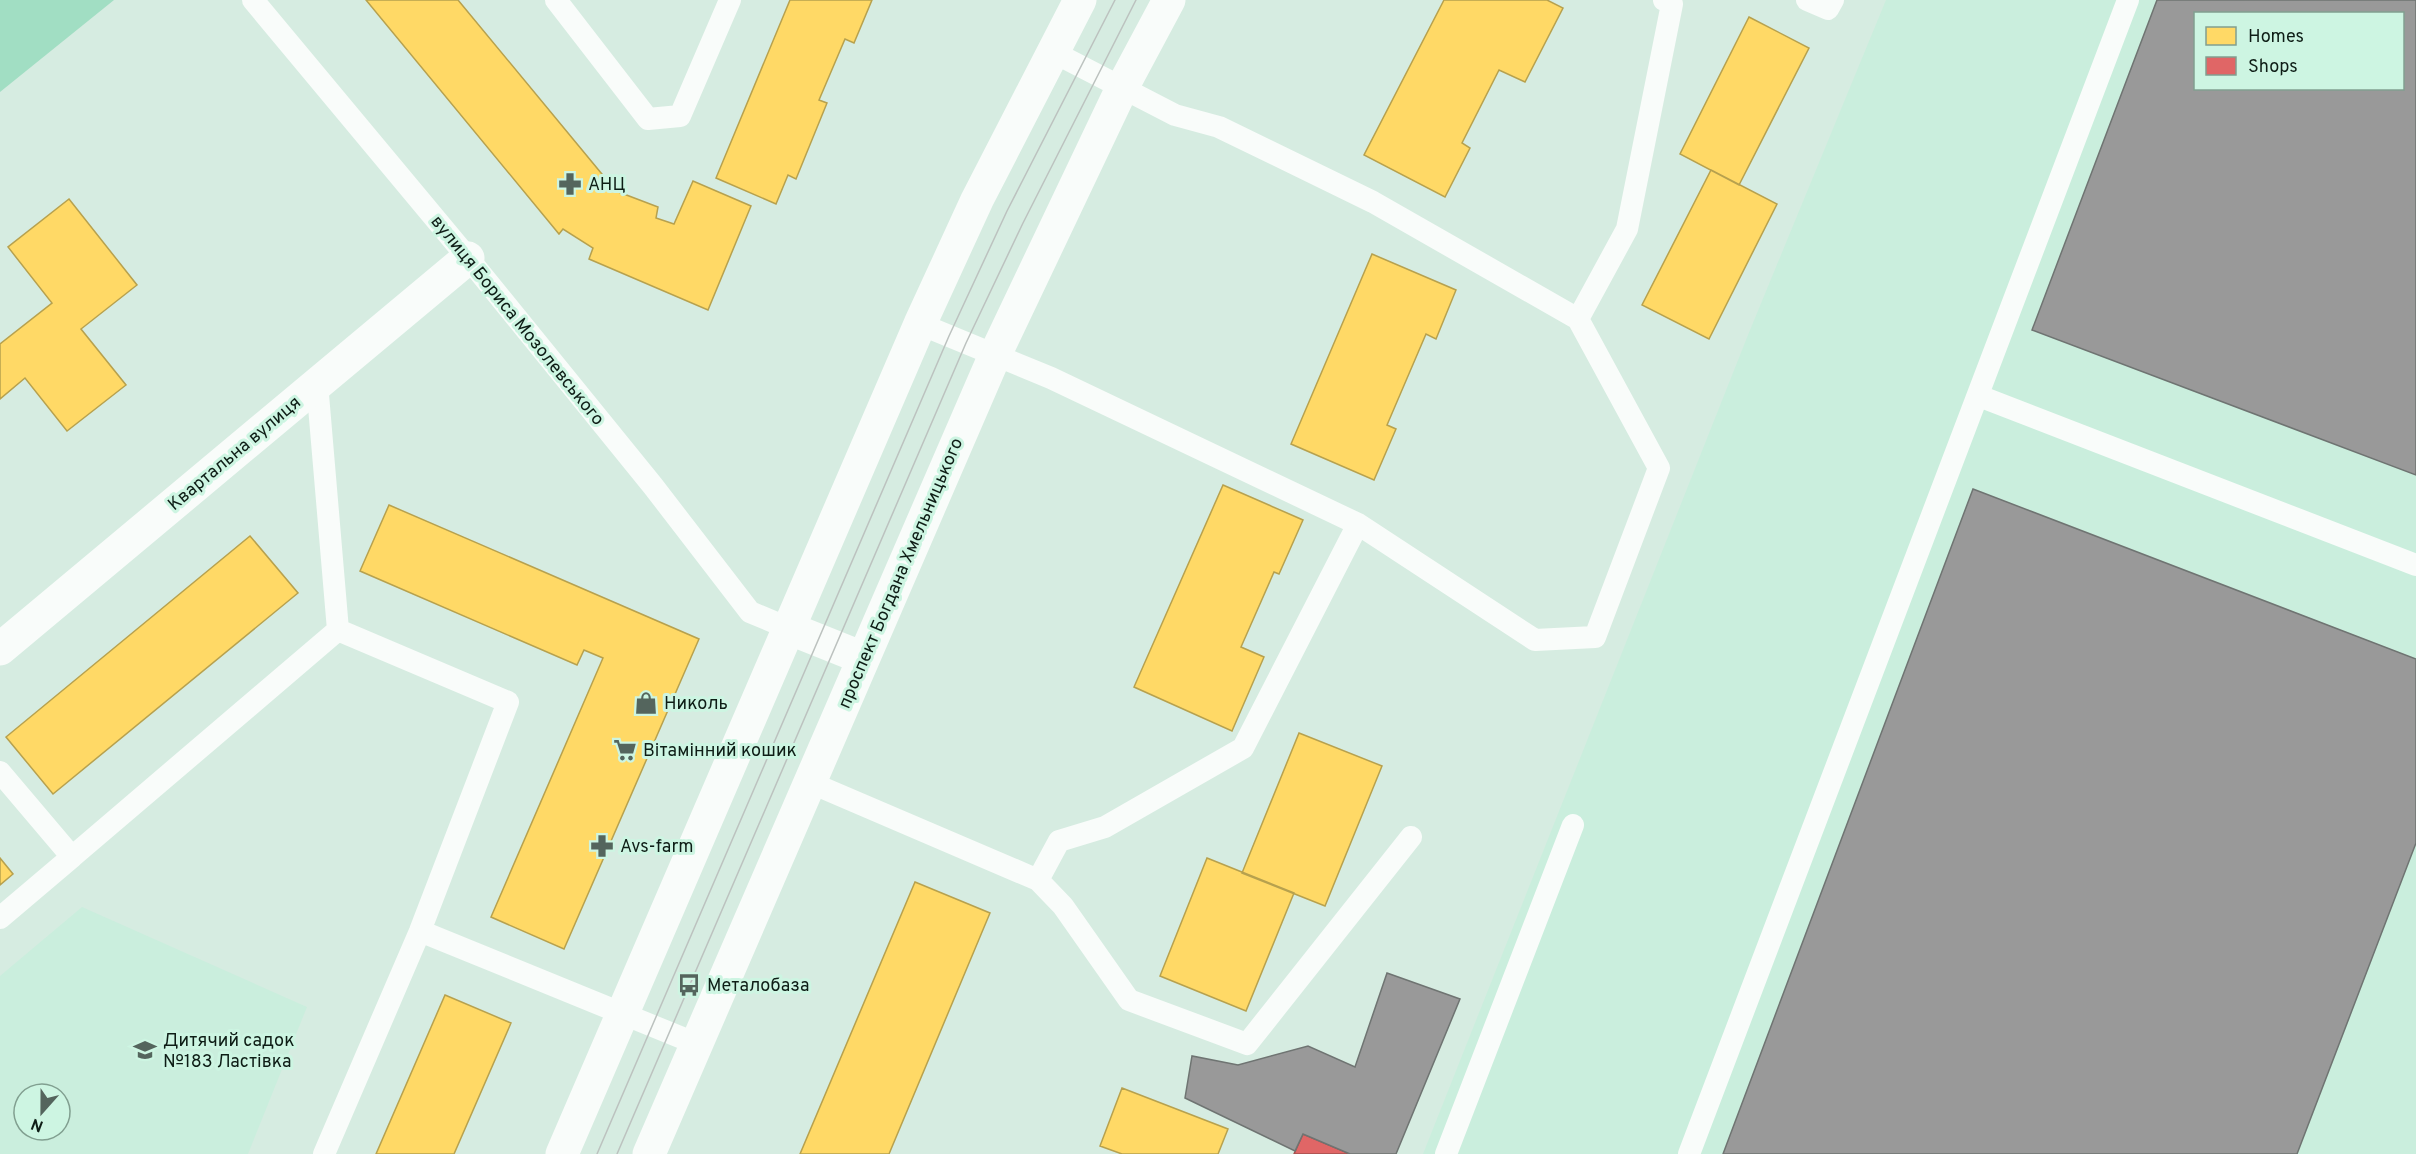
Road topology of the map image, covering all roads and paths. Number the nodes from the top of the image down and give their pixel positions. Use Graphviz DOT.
graph roads {
  1 [pos="253,0"];
  2 [pos="556,0"];
  3 [pos="730,0"];
  4 [pos="1080,0"];
  5 [pos="1169,0"];
  6 [pos="1807,0"];
  7 [pos="1833,0"];
  8 [pos="2128,0"];
  9 [pos="1670,1"];
  10 [pos="1053,52"];
  11 [pos="1122,88"];
  12 [pos="468,258"];
  13 [pos="1578,320"];
  14 [pos="920,324"];
  15 [pos="995,355"];
  16 [pos="317,383"];
  17 [pos="1979,396"];
  18 [pos="1358,524"];
  19 [pos="2416,565"];
  20 [pos="788,628"];
  21 [pos="338,630"];
  22 [pos="0,649"];
  23 [pos="863,658"];
  24 [pos="0,772"];
  25 [pos="809,782"];
  26 [pos="1573,825"];
  27 [pos="1411,837"];
  28 [pos="72,857"];
  29 [pos="1038,880"];
  30 [pos="0,918"];
  31 [pos="420,931"];
  32 [pos="623,1014"];
  33 [pos="697,1044"];
  34 [pos="324,1154"];
  35 [pos="562,1154"];
  36 [pos="649,1154"];
  37 [pos="1446,1154"];
  38 [pos="1689,1154"];
  1 -- 12 [label="lane, вулиця Бориса Мозолевського"];
  2 -- 3 [label="lane"];
  4 -- 10 [label="main road"];
  5 -- 11 [label="main road, проспект Богдана Хмельницького"];
  6 -- 7 [label="lane"];
  8 -- 17 [label="lane"];
  9 -- 13 [label="lane"];
  10 -- 11 [label="lane"];
  10 -- 14 [label="main road"];
  11 -- 13 [label="lane"];
  11 -- 15 [label="main road, проспект Богдана Хмельницького"];
  12 -- 16 [label="main road, Квартальна вулиця"];
  12 -- 20 [label="lane, вулиця Бориса Мозолевського"];
  13 -- 18 [label="lane"];
  14 -- 15 [label="lane"];
  14 -- 20 [label="main road"];
  15 -- 18 [label="lane"];
  15 -- 23 [label="main road, проспект Богдана Хмельницького"];
  16 -- 21 [label="lane"];
  16 -- 22 [label="main road, Квартальна вулиця"];
  17 -- 19 [label="lane"];
  17 -- 38 [label="lane"];
  18 -- 29 [label="lane"];
  20 -- 23 [label="main road"];
  20 -- 32 [label="main road"];
  21 -- 28 [label="lane"];
  21 -- 31 [label="lane"];
  23 -- 25 [label="main road, проспект Богдана Хмельницького"];
  24 -- 28 [label="lane"];
  25 -- 29 [label="lane"];
  25 -- 33 [label="main road, проспект Богдана Хмельницького"];
  26 -- 37 [label="lane"];
  27 -- 29 [label="lane"];
  28 -- 30 [label="lane"];
  31 -- 32 [label="lane"];
  31 -- 34 [label="lane"];
  32 -- 33 [label="lane"];
  32 -- 35 [label="main road"];
  33 -- 36 [label="main road, проспект Богдана Хмельницького"];
}
